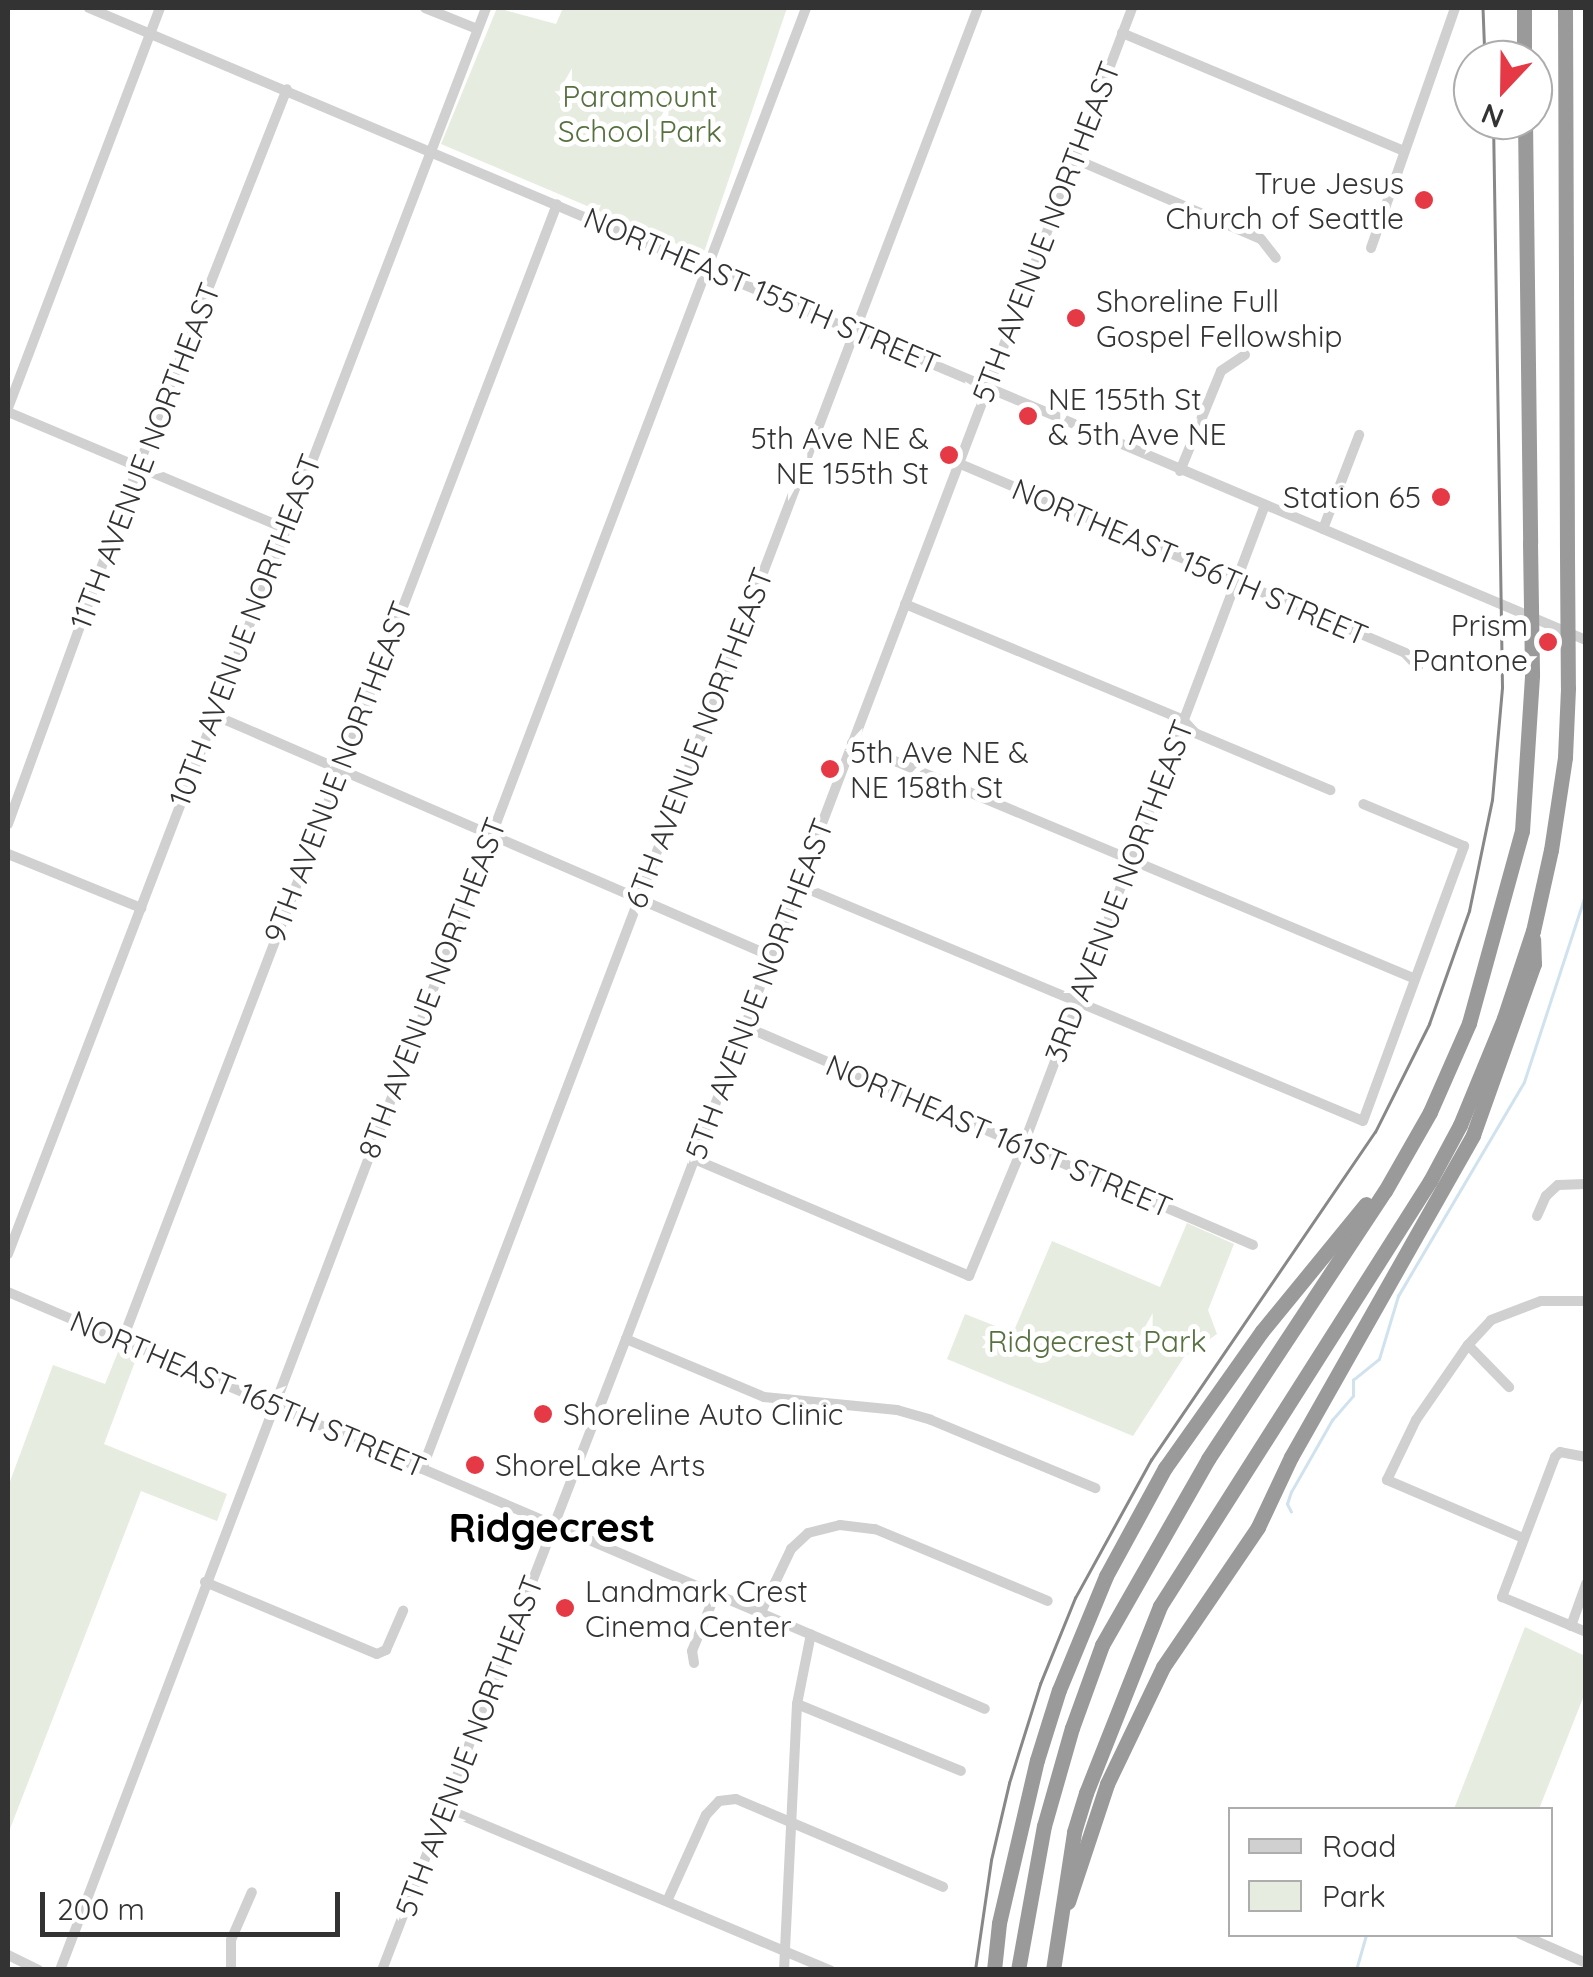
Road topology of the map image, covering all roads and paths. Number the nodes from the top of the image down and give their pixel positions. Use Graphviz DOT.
graph roads {
  1 [pos="89,8"];
  2 [pos="160,8"];
  3 [pos="424,8"];
  4 [pos="486,8"];
  5 [pos="806,8"];
  6 [pos="978,8"];
  7 [pos="1129,8"];
  8 [pos="1455,8"];
  9 [pos="1524,8"];
  10 [pos="1565,8"];
  11 [pos="477,29"];
  12 [pos="150,33"];
  13 [pos="1122,33"];
  14 [pos="1524,40"];
  15 [pos="287,89"];
  16 [pos="1525,140"];
  17 [pos="428,149"];
  18 [pos="1404,151"];
  19 [pos="1075,158"];
  20 [pos="558,204"];
  21 [pos="1371,248"];
  22 [pos="1276,258"];
  23 [pos="709,269"];
  24 [pos="856,331"];
  25 [pos="1244,354"];
  26 [pos="987,386"];
  27 [pos="8,410"];
  28 [pos="1359,435"];
  29 [pos="958,463"];
  30 [pos="138,467"];
  31 [pos="1180,471"];
  32 [pos="1265,506"];
  33 [pos="284,528"];
  34 [pos="1324,529"];
  35 [pos="1236,581"];
  36 [pos="905,604"];
  37 [pos="1586,640"];
  38 [pos="1418,667"];
  39 [pos="214,715"];
  40 [pos="1184,720"];
  41 [pos="852,743"];
  42 [pos="338,770"];
  43 [pos="1330,790"];
  44 [pos="1363,804"];
  45 [pos="8,824"];
  46 [pos="490,835"];
  47 [pos="8,854"];
  48 [pos="1130,860"];
  49 [pos="798,885"];
  50 [pos="638,896"];
  51 [pos="140,908"];
  52 [pos="1532,931"];
  53 [pos="771,956"];
  54 [pos="1413,978"];
  55 [pos="1078,1001"];
  56 [pos="744,1026"];
  57 [pos="1022,1146"];
  58 [pos="1406,1154"];
  59 [pos="694,1159"];
  60 [pos="1586,1184"];
  61 [pos="1537,1216"];
  62 [pos="1254,1245"];
  63 [pos="8,1254"];
  64 [pos="8,1292"];
  65 [pos="1586,1302"];
  66 [pos="626,1339"];
  67 [pos="122,1341"];
  68 [pos="1468,1345"];
  69 [pos="1510,1387"];
  70 [pos="272,1404"];
  71 [pos="1586,1457"];
  72 [pos="422,1469"];
  73 [pos="1095,1488"];
  74 [pos="554,1525"];
  75 [pos="1523,1538"];
  76 [pos="205,1582"];
  77 [pos="1586,1584"];
  78 [pos="715,1595"];
  79 [pos="1048,1601"];
  80 [pos="403,1611"];
  81 [pos="762,1612"];
  82 [pos="1571,1626"];
  83 [pos="1586,1632"];
  84 [pos="811,1634"];
  85 [pos="694,1664"];
  86 [pos="797,1704"];
  87 [pos="985,1709"];
  88 [pos="960,1771"];
  89 [pos="444,1808"];
  90 [pos="789,1820"];
  91 [pos="943,1887"];
  92 [pos="252,1892"];
  93 [pos="668,1899"];
  94 [pos="1060,1918"];
  95 [pos="1527,1937"];
  96 [pos="785,1949"];
  97 [pos="8,1956"];
  98 [pos="1586,1962"];
  99 [pos="39,1970"];
  100 [pos="60,1970"];
  101 [pos="231,1970"];
  102 [pos="382,1970"];
  103 [pos="784,1970"];
  104 [pos="830,1970"];
  105 [pos="994,1970"];
  106 [pos="1018,1970"];
  107 [pos="1053,1970"];
  1 -- 12 [label="street, NORTHEAST 155TH STREET"];
  2 -- 12 [label="street"];
  3 -- 11 [label="street"];
  4 -- 11 [label="street, 10TH AVENUE NORTHEAST"];
  5 -- 23 [label="street, 8TH AVENUE NORTHEAST"];
  6 -- 24 [label="street, 6TH AVENUE NORTHEAST"];
  7 -- 13 [label="street, 5TH AVENUE NORTHEAST"];
  8 -- 18 [label="street"];
  9 -- 14 [label="highway"];
  10 -- 52 [label="highway, bridge"];
  11 -- 17 [label="street, 10TH AVENUE NORTHEAST"];
  12 -- 15 [label="street, NORTHEAST 155TH STREET"];
  12 -- 27 [label="street"];
  13 -- 18 [label="street"];
  13 -- 19 [label="street, 5TH AVENUE NORTHEAST"];
  15 -- 17 [label="street, NORTHEAST 155TH STREET"];
  15 -- 30 [label="street, 11TH AVENUE NORTHEAST"];
  16 -- 58 [label="highway, bridge"];
  17 -- 20 [label="street, NORTHEAST 155TH STREET"];
  17 -- 33 [label="street, 10TH AVENUE NORTHEAST"];
  18 -- 21 [label="street"];
  19 -- 22 [label="street"];
  19 -- 26 [label="street, 5TH AVENUE NORTHEAST"];
  20 -- 23 [label="street, NORTHEAST 155TH STREET"];
  20 -- 42 [label="street, 9TH AVENUE NORTHEAST"];
  23 -- 24 [label="street, NORTHEAST 155TH STREET"];
  23 -- 46 [label="street, 8TH AVENUE NORTHEAST"];
  24 -- 26 [label="street, NORTHEAST 155TH STREET"];
  24 -- 50 [label="street, 6TH AVENUE NORTHEAST"];
  25 -- 31 [label="street"];
  26 -- 29 [label="street, 5TH AVENUE NORTHEAST"];
  26 -- 31 [label="street, NORTHEAST 155TH STREET"];
  27 -- 30 [label="street"];
  28 -- 34 [label="street"];
  29 -- 35 [label="street, NORTHEAST 156TH STREET"];
  29 -- 36 [label="street, 5TH AVENUE NORTHEAST"];
  30 -- 33 [label="street"];
  30 -- 45 [label="street, 11TH AVENUE NORTHEAST"];
  31 -- 32 [label="street, NORTHEAST 155TH STREET"];
  32 -- 34 [label="street, NORTHEAST 155TH STREET"];
  32 -- 35 [label="street, 3RD AVENUE NORTHEAST"];
  33 -- 39 [label="street, 10TH AVENUE NORTHEAST"];
  34 -- 37 [label="street, NORTHEAST 155TH STREET"];
  35 -- 38 [label="street, NORTHEAST 156TH STREET"];
  35 -- 40 [label="street, 3RD AVENUE NORTHEAST"];
  36 -- 40 [label="street"];
  36 -- 41 [label="street, 5TH AVENUE NORTHEAST"];
  39 -- 42 [label="street"];
  39 -- 51 [label="street, 10TH AVENUE NORTHEAST"];
  40 -- 43 [label="street"];
  40 -- 48 [label="street, 3RD AVENUE NORTHEAST"];
  41 -- 48 [label="street"];
  41 -- 49 [label="street, 5TH AVENUE NORTHEAST"];
  42 -- 46 [label="street"];
  42 -- 67 [label="street, 9TH AVENUE NORTHEAST"];
  44 -- 54 [label="street"];
  46 -- 50 [label="street"];
  46 -- 70 [label="street, 8TH AVENUE NORTHEAST"];
  47 -- 51 [label="street"];
  48 -- 54 [label="street"];
  48 -- 55 [label="street, 3RD AVENUE NORTHEAST"];
  49 -- 53 [label="street, 5TH AVENUE NORTHEAST"];
  49 -- 55 [label="street"];
  50 -- 53 [label="street"];
  50 -- 72 [label="street, 6TH AVENUE NORTHEAST"];
  51 -- 63 [label="street, 10TH AVENUE NORTHEAST"];
  52 -- 94 [label="highway"];
  52 -- 94 [label="highway"];
  53 -- 56 [label="street, 5TH AVENUE NORTHEAST"];
  54 -- 55 [label="street"];
  55 -- 57 [label="street, 3RD AVENUE NORTHEAST"];
  56 -- 57 [label="street, NORTHEAST 161ST STREET"];
  56 -- 59 [label="street, 5TH AVENUE NORTHEAST"];
  57 -- 59 [label="street, 3RD AVENUE NORTHEAST"];
  57 -- 62 [label="street, NORTHEAST 161ST STREET"];
  58 -- 105 [label="highway"];
  58 -- 106 [label="highway"];
  59 -- 66 [label="street, 5TH AVENUE NORTHEAST"];
  60 -- 61 [label="street"];
  64 -- 67 [label="street, NORTHEAST 165TH STREET"];
  65 -- 68 [label="street"];
  66 -- 73 [label="street"];
  66 -- 74 [label="street, 5TH AVENUE NORTHEAST"];
  67 -- 70 [label="street, NORTHEAST 165TH STREET"];
  68 -- 69 [label="street"];
  68 -- 75 [label="street"];
  70 -- 72 [label="street, NORTHEAST 165TH STREET"];
  70 -- 76 [label="street, 8TH AVENUE NORTHEAST"];
  71 -- 75 [label="street"];
  72 -- 74 [label="street, NORTHEAST 165TH STREET"];
  74 -- 78 [label="street, NORTHEAST 165TH STREET"];
  74 -- 89 [label="street, 5TH AVENUE NORTHEAST"];
  75 -- 82 [label="street"];
  76 -- 80 [label="street"];
  76 -- 100 [label="street, 8TH AVENUE NORTHEAST"];
  77 -- 82 [label="street"];
  78 -- 81 [label="street, NORTHEAST 165TH STREET"];
  78 -- 85 [label="street"];
  79 -- 81 [label="street"];
  81 -- 84 [label="street, NORTHEAST 165TH STREET"];
  82 -- 83 [label="street"];
  84 -- 86 [label="street"];
  84 -- 87 [label="street, NORTHEAST 165TH STREET"];
  86 -- 88 [label="street"];
  86 -- 90 [label="street"];
  89 -- 93 [label="street"];
  89 -- 102 [label="street, 5TH AVENUE NORTHEAST"];
  90 -- 91 [label="street"];
  90 -- 93 [label="street"];
  90 -- 96 [label="street"];
  92 -- 101 [label="street"];
  93 -- 96 [label="street"];
  94 -- 107 [label="highway"];
  95 -- 98 [label="street"];
  96 -- 103 [label="street"];
  96 -- 104 [label="street"];
  97 -- 99 [label="street"];
}
